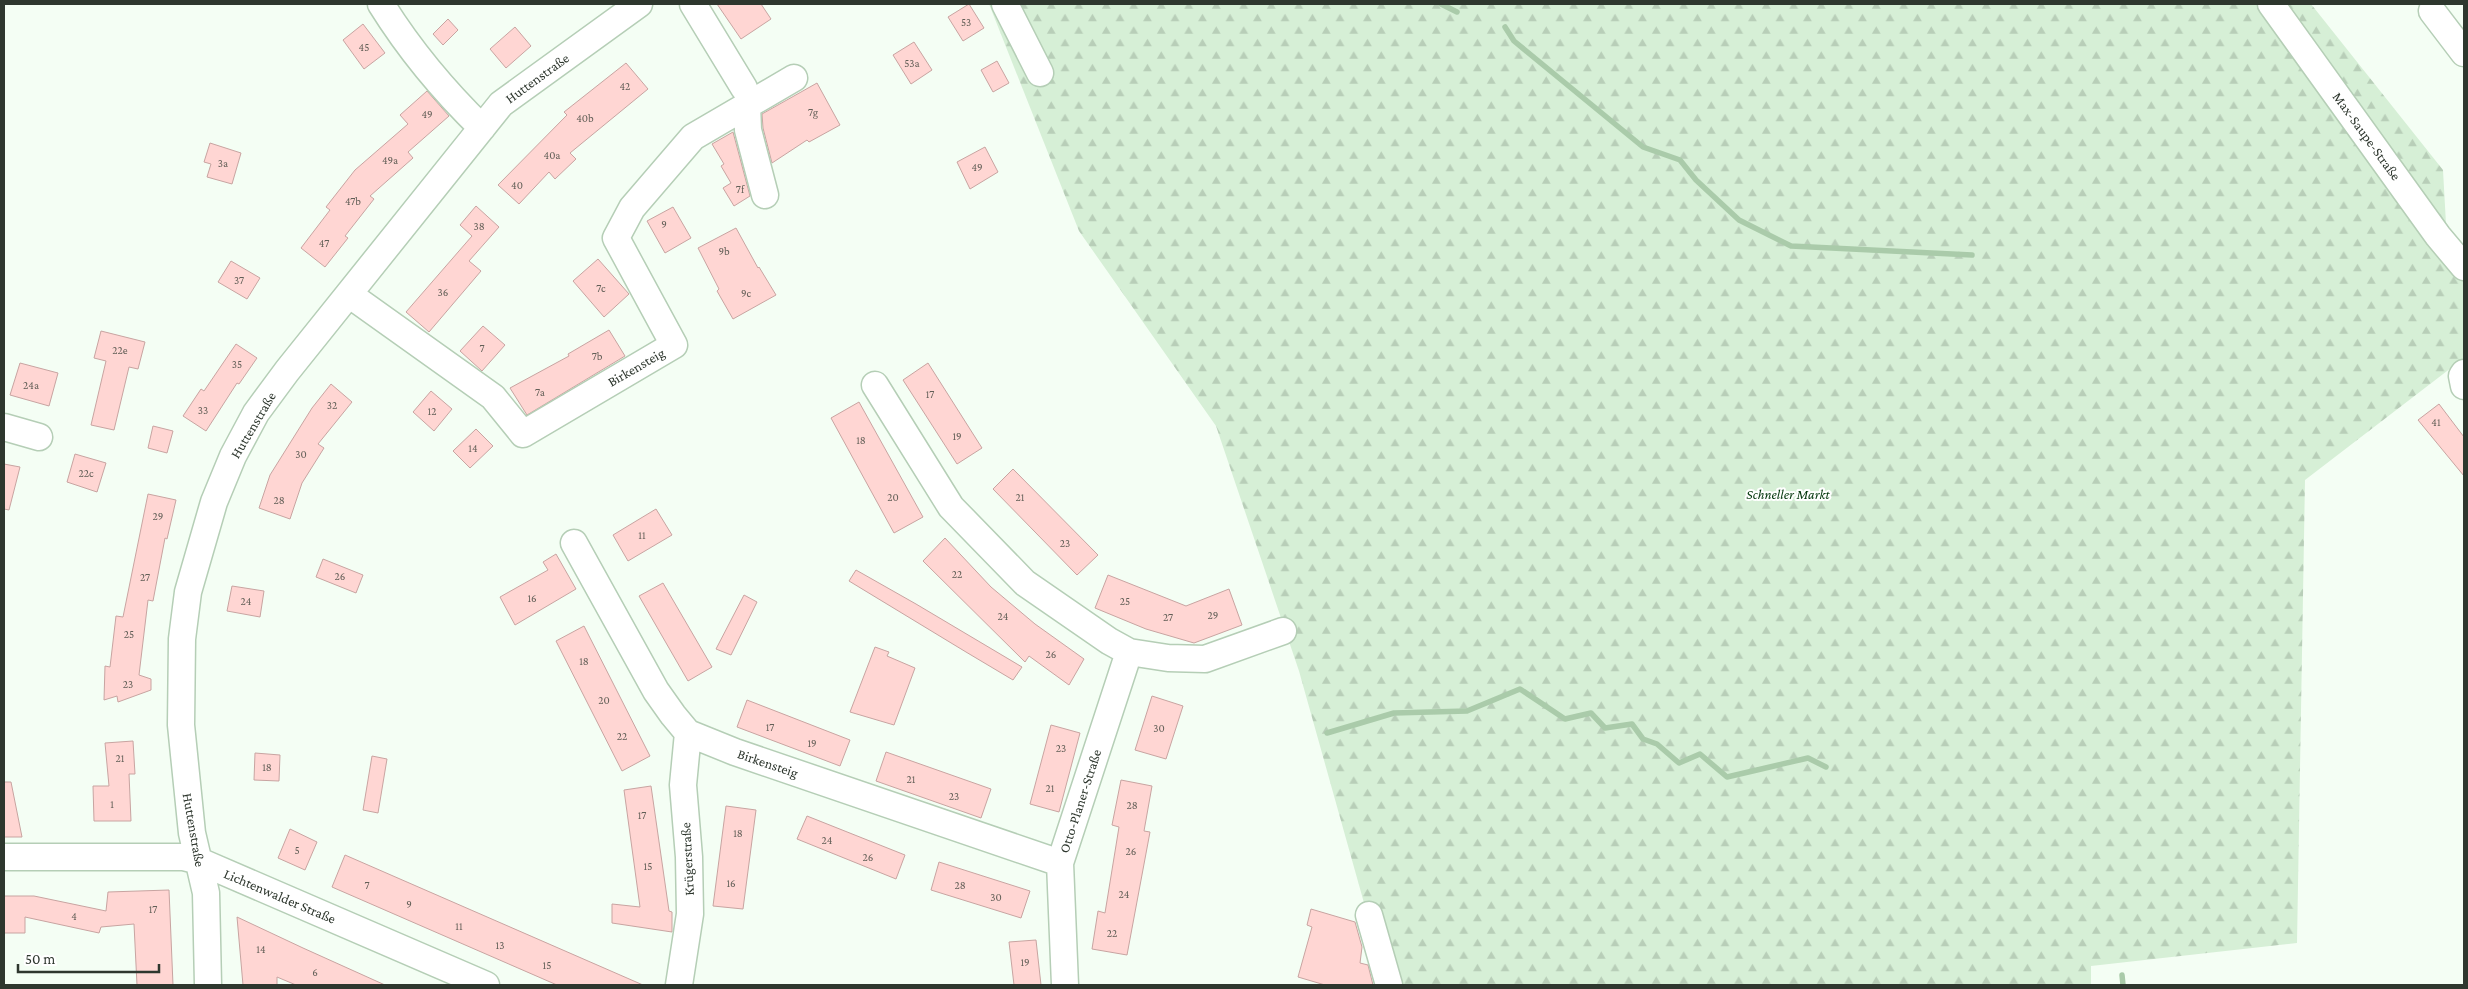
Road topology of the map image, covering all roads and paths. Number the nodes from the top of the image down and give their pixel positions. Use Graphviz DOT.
graph roads {
  1 [pos="381,4"];
  2 [pos="639,4"];
  3 [pos="693,4"];
  4 [pos="1005,4"];
  5 [pos="2271,4"];
  6 [pos="2432,11"];
  7 [pos="2464,53"];
  8 [pos="1040,73"];
  9 [pos="794,78"];
  10 [pos="746,96"];
  11 [pos="482,128"];
  12 [pos="765,195"];
  13 [pos="2464,267"];
  14 [pos="350,295"];
  15 [pos="2464,373"];
  16 [pos="875,385"];
  17 [pos="2464,386"];
  18 [pos="4,427"];
  19 [pos="39,437"];
  20 [pos="574,543"];
  21 [pos="1283,631"];
  22 [pos="1129,652"];
  23 [pos="688,733"];
  24 [pos="4,857"];
  25 [pos="199,861"];
  26 [pos="1060,863"];
  27 [pos="1369,915"];
  28 [pos="208,985"];
  29 [pos="486,985"];
  30 [pos="679,985"];
  31 [pos="1064,985"];
  32 [pos="1389,985"];
  1 -- 11 [label="street"];
  2 -- 11 [label="street, Huttenstraße"];
  3 -- 10 [label="street"];
  4 -- 8 [label="street"];
  5 -- 13 [label="street, Max-Saupe-Straße"];
  6 -- 7 [label="street"];
  9 -- 10 [label="street, Birkensteig"];
  10 -- 12 [label="street"];
  10 -- 14 [label="street, Birkensteig"];
  11 -- 14 [label="street, Huttenstraße"];
  14 -- 25 [label="street, Huttenstraße"];
  15 -- 17 [label="street"];
  16 -- 22 [label="street"];
  18 -- 19 [label="street"];
  20 -- 23 [label="street"];
  21 -- 22 [label="street"];
  22 -- 26 [label="street, Otto-Planer-Straße"];
  23 -- 26 [label="street, Birkensteig"];
  23 -- 30 [label="street, Krügerstraße"];
  24 -- 25 [label="street, Lichtenwalder Straße"];
  25 -- 28 [label="street, Huttenstraße"];
  25 -- 29 [label="street, Lichtenwalder Straße"];
  26 -- 31 [label="street, Otto-Planer-Straße"];
  27 -- 32 [label="street"];
}
